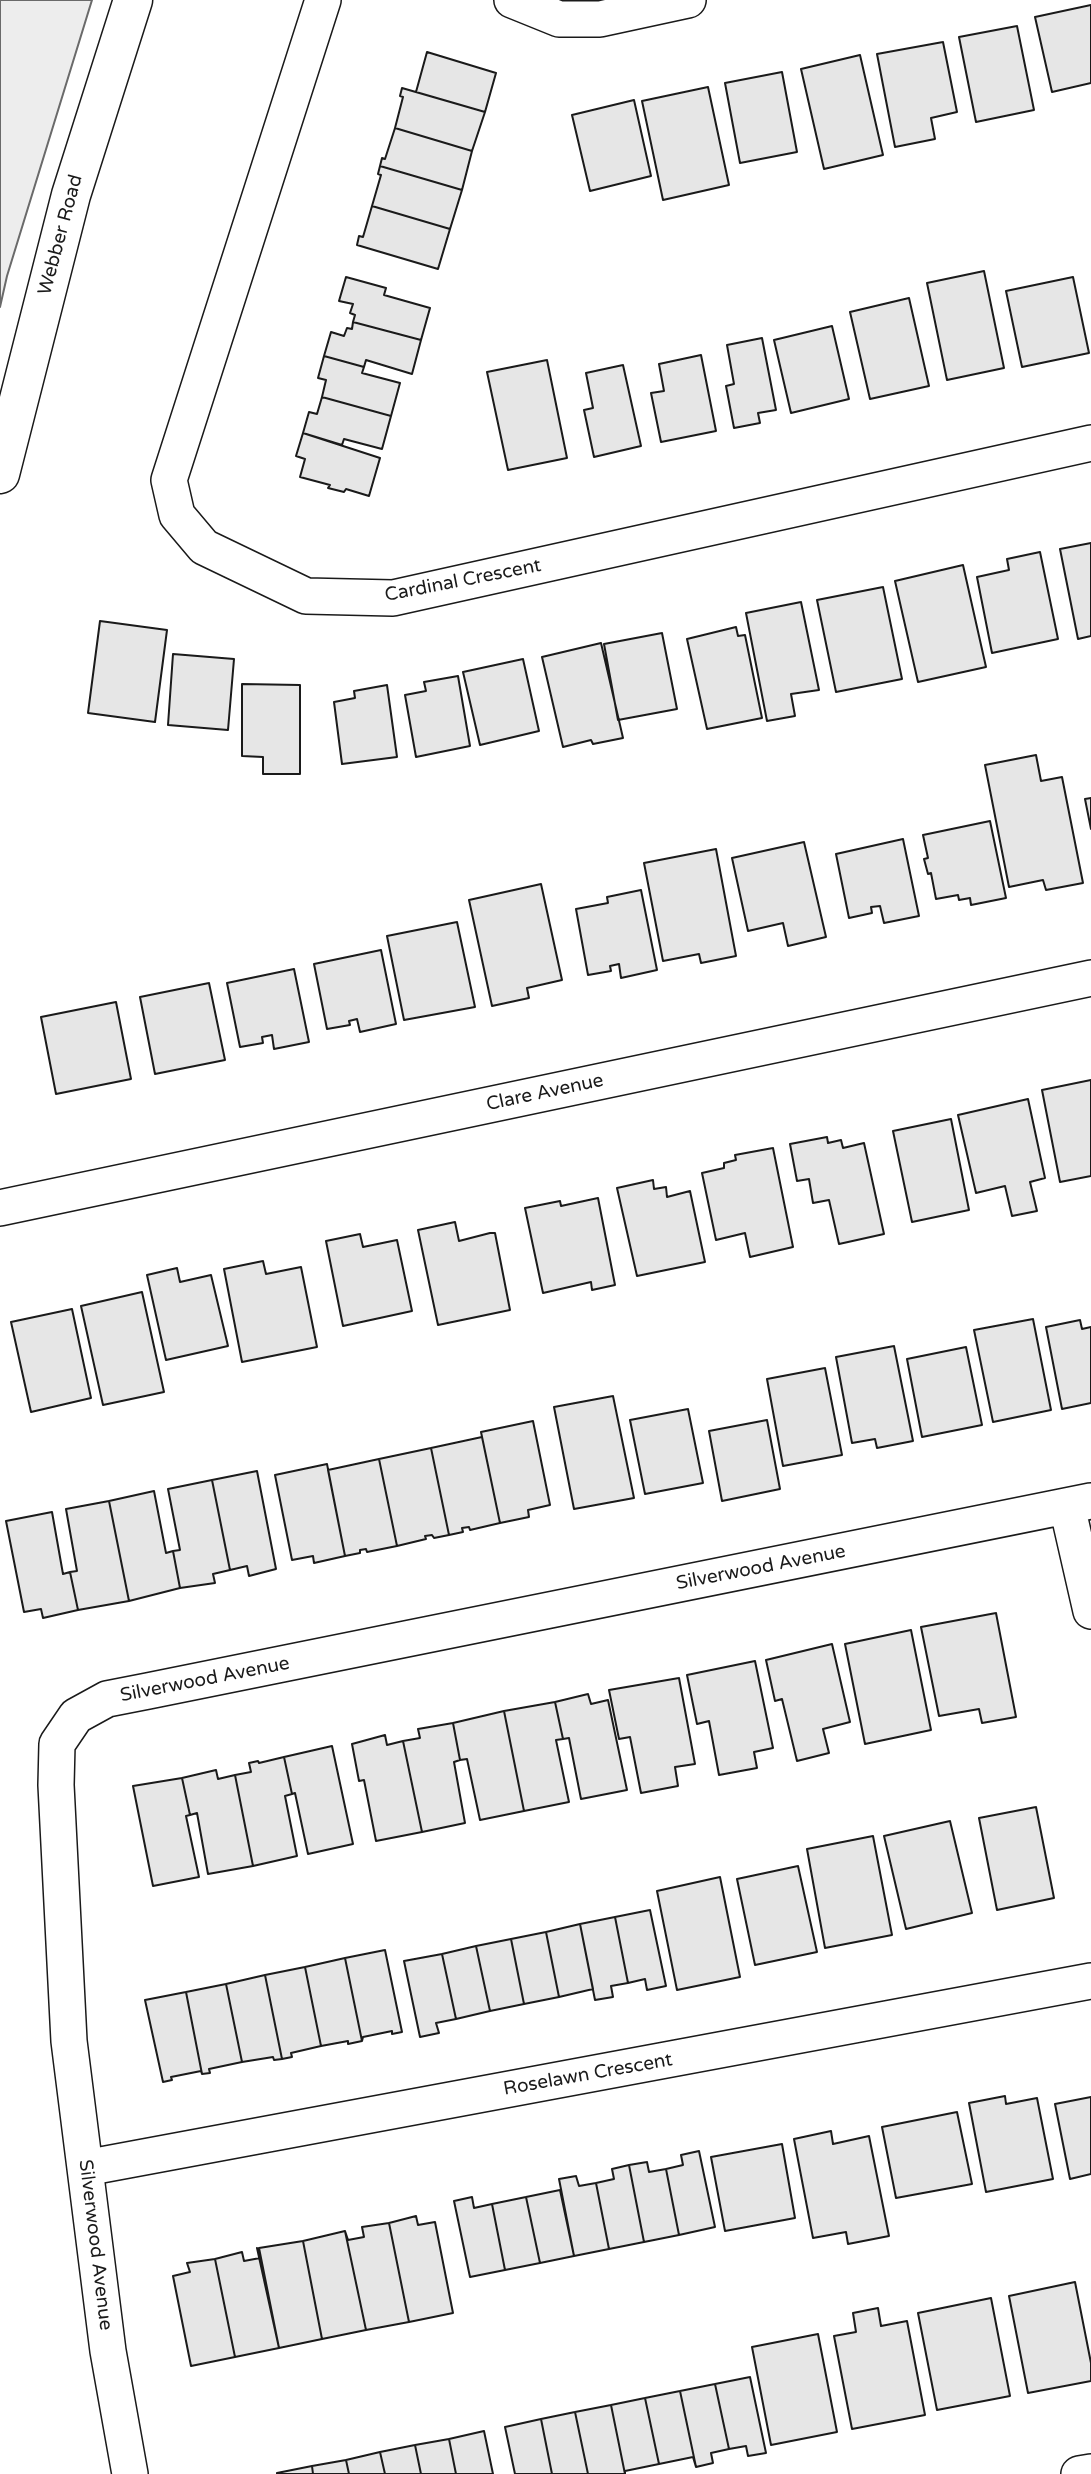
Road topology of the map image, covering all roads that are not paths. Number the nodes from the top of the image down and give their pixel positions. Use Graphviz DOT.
graph roads {
  1 [pos="133,0"];
  2 [pos="323,0"];
  3 [pos="512,0"];
  4 [pos="688,0"];
  5 [pos="1091,443"];
  6 [pos="0,474"];
  7 [pos="1091,978"];
  8 [pos="0,1208"];
  9 [pos="1079,1504"];
  10 [pos="1091,1611"];
  11 [pos="1091,1981"];
  12 [pos="85,2168"];
  13 [pos="1091,2472"];
  14 [pos="130,2474"];
  15 [pos="1079,2474"];
  1 -- 6 [label="main road, Webber Road"];
  2 -- 5 [label="street, Cardinal Crescent"];
  3 -- 4 [label="street"];
  7 -- 8 [label="street, Clare Avenue"];
  9 -- 10 [label="street"];
  9 -- 12 [label="street, Silverwood Avenue"];
  11 -- 12 [label="street, Roselawn Crescent"];
  12 -- 14 [label="street, Silverwood Avenue"];
  13 -- 15 [label="street"];
}
